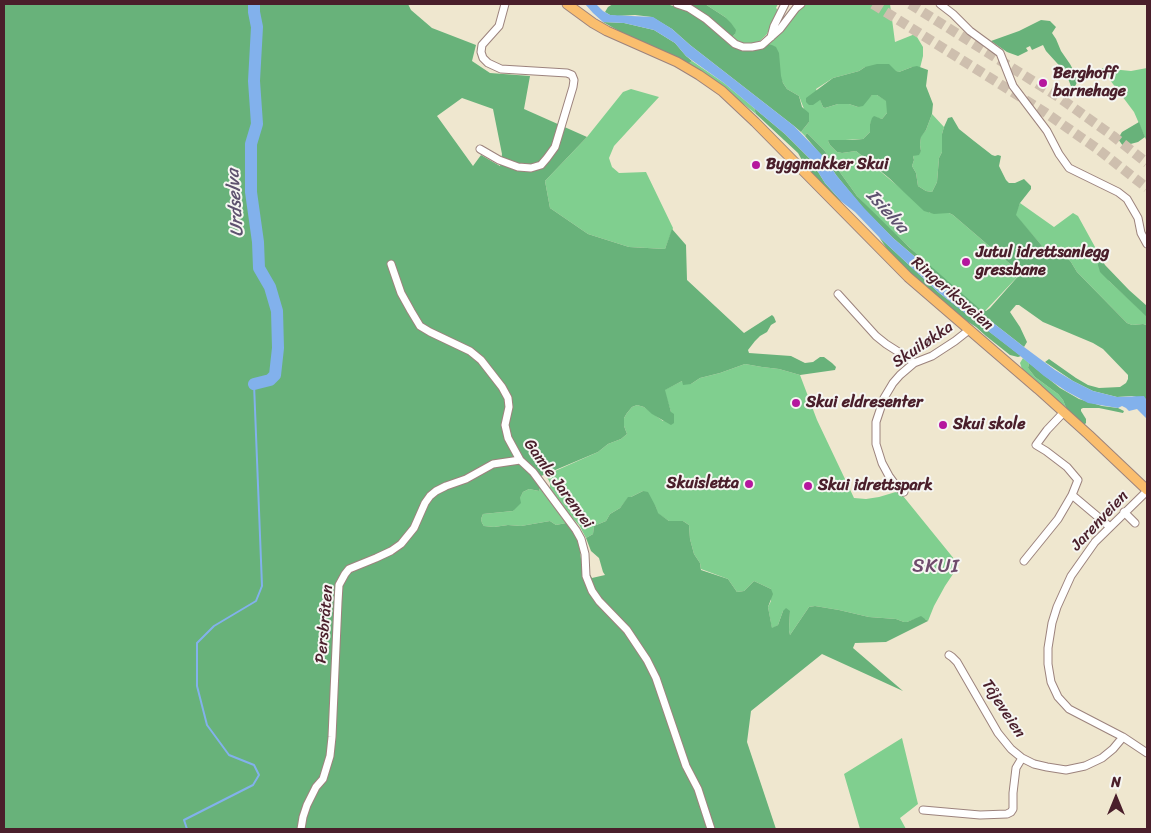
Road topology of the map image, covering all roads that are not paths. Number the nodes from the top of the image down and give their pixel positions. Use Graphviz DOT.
graph roads {
  1 [pos="505,4"];
  2 [pos="568,4"];
  3 [pos="677,4"];
  4 [pos="785,4"];
  5 [pos="801,4"];
  6 [pos="940,4"];
  7 [pos="771,37"];
  8 [pos="480,149"];
  9 [pos="1147,244"];
  10 [pos="391,264"];
  11 [pos="838,294"];
  12 [pos="969,330"];
  13 [pos="914,363"];
  14 [pos="1064,412"];
  15 [pos="520,460"];
  16 [pos="1147,490"];
  17 [pos="904,492"];
  18 [pos="1072,496"];
  19 [pos="1124,512"];
  20 [pos="1136,522"];
  21 [pos="1110,527"];
  22 [pos="1024,560"];
  23 [pos="949,655"];
  24 [pos="1122,738"];
  25 [pos="1147,753"];
  26 [pos="1022,758"];
  27 [pos="923,810"];
  28 [pos="301,829"];
  29 [pos="711,829"];
  1 -- 8 [label="street"];
  2 -- 12 [label="main road, Ringeriksveien"];
  3 -- 7 [label="street"];
  4 -- 7 [label="street"];
  5 -- 7 [label="street"];
  6 -- 9 [label="street"];
  10 -- 15 [label="street, Gamle Jarenvei"];
  11 -- 13 [label="street"];
  12 -- 13 [label="street, Skuiløkka"];
  12 -- 14 [label="main road, Ringeriksveien"];
  13 -- 17 [label="street, Skuiløkka"];
  14 -- 16 [label="main road, Ringeriksveien"];
  14 -- 18 [label="street"];
  15 -- 28 [label="street, Persbråten"];
  15 -- 29 [label="street, Gamle Jarenvei"];
  16 -- 19 [label="street, Jarenveien"];
  18 -- 21 [label="street"];
  18 -- 22 [label="street"];
  19 -- 20 [label="street"];
  19 -- 21 [label="street, Jarenveien"];
  21 -- 24 [label="street, Jarenveien"];
  23 -- 26 [label="street, Tåjeveien"];
  24 -- 25 [label="street, Jarenveien"];
  24 -- 26 [label="street, Tåjeveien"];
  26 -- 27 [label="street"];
}
